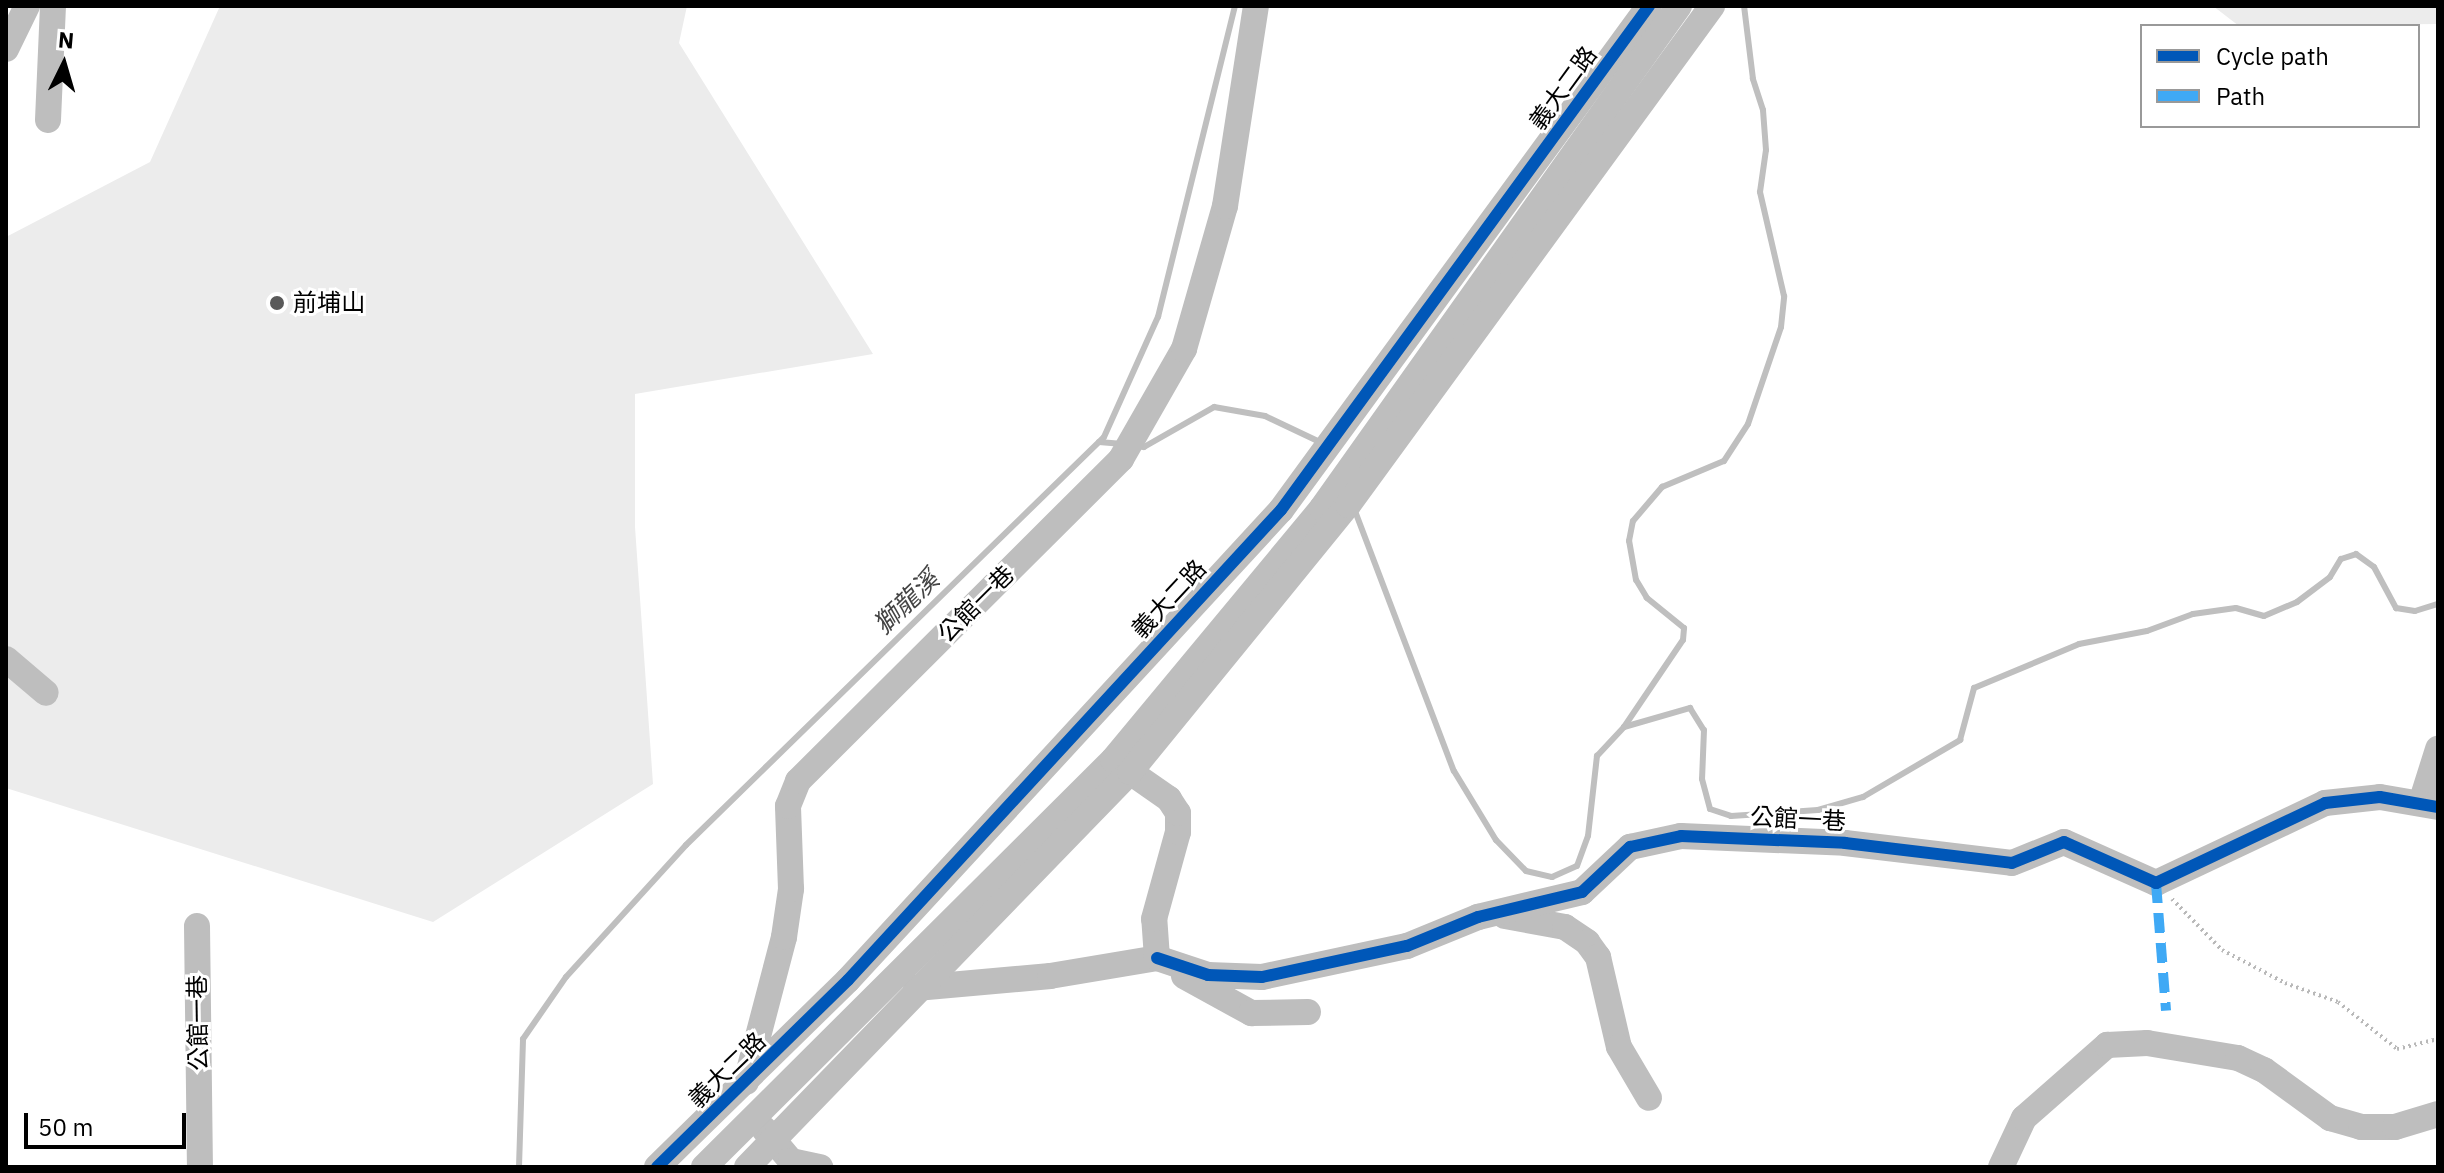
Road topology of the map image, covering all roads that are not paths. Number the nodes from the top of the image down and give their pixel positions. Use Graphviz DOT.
graph roads {
  1 [pos="27,6"];
  2 [pos="53,6"];
  3 [pos="1256,6"];
  4 [pos="1679,6"];
  5 [pos="1712,6"];
  6 [pos="1647,15"];
  7 [pos="1686,45"];
  8 [pos="6,49"];
  9 [pos="48,120"];
  10 [pos="6,659"];
  11 [pos="46,693"];
  12 [pos="2438,749"];
  13 [pos="1122,766"];
  14 [pos="2430,805"];
  15 [pos="1478,917"];
  16 [pos="197,926"];
  17 [pos="1157,958"];
  18 [pos="924,987"];
  19 [pos="885,991"];
  20 [pos="1308,1012"];
  21 [pos="745,1084"];
  22 [pos="1649,1098"];
  23 [pos="2438,1114"];
  24 [pos="756,1118"];
  25 [pos="774,1143"];
  26 [pos="200,1167"];
  27 [pos="657,1167"];
  28 [pos="704,1167"];
  29 [pos="747,1167"];
  30 [pos="820,1167"];
  31 [pos="2001,1167"];
  1 -- 8 [label="street"];
  2 -- 9 [label="street"];
  3 -- 21 [label="street, 公館一巷"];
  4 -- 6 [label="street, 義大二路"];
  5 -- 7 [label="street, 義大二路"];
  6 -- 7 [label="street"];
  6 -- 13 [label="street, 義大二路"];
  6 -- 21 [label="street, 義大二路"];
  7 -- 13 [label="street, 義大二路"];
  10 -- 11 [label="street"];
  12 -- 14 [label="street"];
  13 -- 17 [label="street"];
  13 -- 18 [label="street, 義大二路"];
  13 -- 19 [label="street, 義大二路"];
  14 -- 15 [label="street, 公館一巷"];
  15 -- 17 [label="street, 公館一巷"];
  15 -- 22 [label="street"];
  16 -- 26 [label="street, 公館一巷"];
  17 -- 18 [label="street, 公館一巷"];
  17 -- 20 [label="street"];
  18 -- 19 [label="street, 公館一巷"];
  18 -- 25 [label="street, 義大二路"];
  19 -- 24 [label="street, 義大二路"];
  21 -- 24 [label="street"];
  21 -- 27 [label="street, 義大二路"];
  23 -- 31 [label="street"];
  24 -- 25 [label="street"];
  24 -- 28 [label="street, 義大二路"];
  25 -- 29 [label="street, 義大二路"];
  25 -- 30 [label="street"];
}
